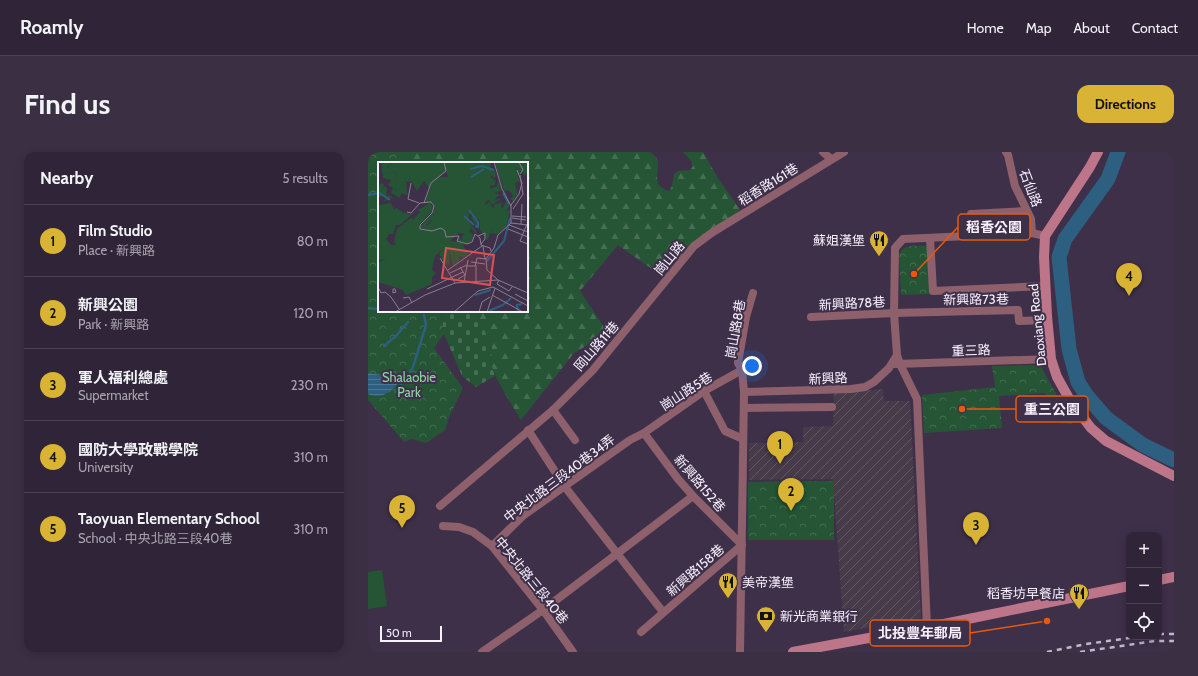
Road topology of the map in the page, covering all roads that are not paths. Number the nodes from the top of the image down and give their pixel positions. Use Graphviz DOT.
graph roads {
  1 [pos="823,152"];
  2 [pos="844,152"];
  3 [pos="1006,152"];
  4 [pos="1098,152"];
  5 [pos="831,159"];
  6 [pos="1027,211"];
  7 [pos="970,214"];
  8 [pos="1032,233"];
  9 [pos="1045,236"];
  10 [pos="930,238"];
  11 [pos="705,239"];
  12 [pos="1046,286"];
  13 [pos="753,294"];
  14 [pos="654,296"];
  15 [pos="894,313"];
  16 [pos="811,317"];
  17 [pos="1047,320"];
  18 [pos="1051,359"];
  19 [pos="896,361"];
  20 [pos="742,370"];
  21 [pos="704,391"];
  22 [pos="744,392"];
  23 [pos="832,407"];
  24 [pos="744,408"];
  25 [pos="553,410"];
  26 [pos="528,430"];
  27 [pos="644,433"];
  28 [pos="743,439"];
  29 [pos="575,440"];
  30 [pos="1174,476"];
  31 [pos="565,487"];
  32 [pos="693,496"];
  33 [pos="440,506"];
  34 [pos="443,526"];
  35 [pos="742,545"];
  36 [pos="492,546"];
  37 [pos="617,554"];
  38 [pos="1174,577"];
  39 [pos="1162,579"];
  40 [pos="1126,587"];
  41 [pos="543,610"];
  42 [pos="663,612"];
  43 [pos="927,627"];
  44 [pos="641,632"];
  45 [pos="482,652"];
  46 [pos="573,652"];
  47 [pos="740,652"];
  48 [pos="793,652"];
  1 -- 5 [label="street"];
  2 -- 5 [label="street, 稻香路161巷"];
  3 -- 6 [label="street, 石仙路"];
  4 -- 9 [label="street"];
  5 -- 11 [label="street, 稻香路161巷"];
  6 -- 7 [label="street"];
  6 -- 8 [label="street, 石仙路"];
  8 -- 9 [label="street"];
  8 -- 10 [label="street"];
  9 -- 12 [label="street, Daoxiang Road"];
  10 -- 12 [label="street"];
  10 -- 15 [label="street"];
  11 -- 14 [label="street, 崗山路"];
  12 -- 17 [label="street, Daoxiang Road"];
  13 -- 20 [label="street, 崗山路8巷"];
  14 -- 25 [label="street, 岡山路11巷"];
  15 -- 16 [label="street, 新興路78巷"];
  15 -- 17 [label="street, 新興路73巷"];
  15 -- 19 [label="street"];
  17 -- 18 [label="street, Daoxiang Road"];
  18 -- 19 [label="street, 重三路"];
  18 -- 30 [label="street, Daoxiang Road"];
  19 -- 22 [label="street, 新興路"];
  19 -- 43 [label="street"];
  20 -- 21 [label="street, 崗山路5巷"];
  20 -- 22 [label="street, 崗山路8巷"];
  21 -- 27 [label="street, 崗山路5巷"];
  21 -- 28 [label="street"];
  22 -- 24 [label="street"];
  23 -- 24 [label="street"];
  24 -- 28 [label="street"];
  25 -- 26 [label="street, 岡山路11巷"];
  25 -- 29 [label="street"];
  26 -- 31 [label="street, 新興路158巷"];
  26 -- 33 [label="street, 岡山路11巷"];
  27 -- 31 [label="street, 中央北路三段40巷34弄"];
  27 -- 32 [label="street, 新興路152巷"];
  28 -- 35 [label="street"];
  31 -- 36 [label="street, 中央北路三段40巷34弄"];
  31 -- 37 [label="street, 新興路158巷"];
  32 -- 35 [label="street, 新興路152巷"];
  32 -- 37 [label="street"];
  34 -- 36 [label="street, 中央北路三段40巷"];
  35 -- 42 [label="street, 新興路158巷"];
  35 -- 47 [label="street"];
  36 -- 41 [label="street, 中央北路三段40巷"];
  37 -- 41 [label="street"];
  37 -- 42 [label="street, 新興路158巷"];
  38 -- 39 [label="street"];
  40 -- 43 [label="street"];
  41 -- 45 [label="street"];
  41 -- 46 [label="street, 中央北路三段40巷"];
  42 -- 44 [label="street, 新興路158巷"];
  43 -- 48 [label="street"];
}
